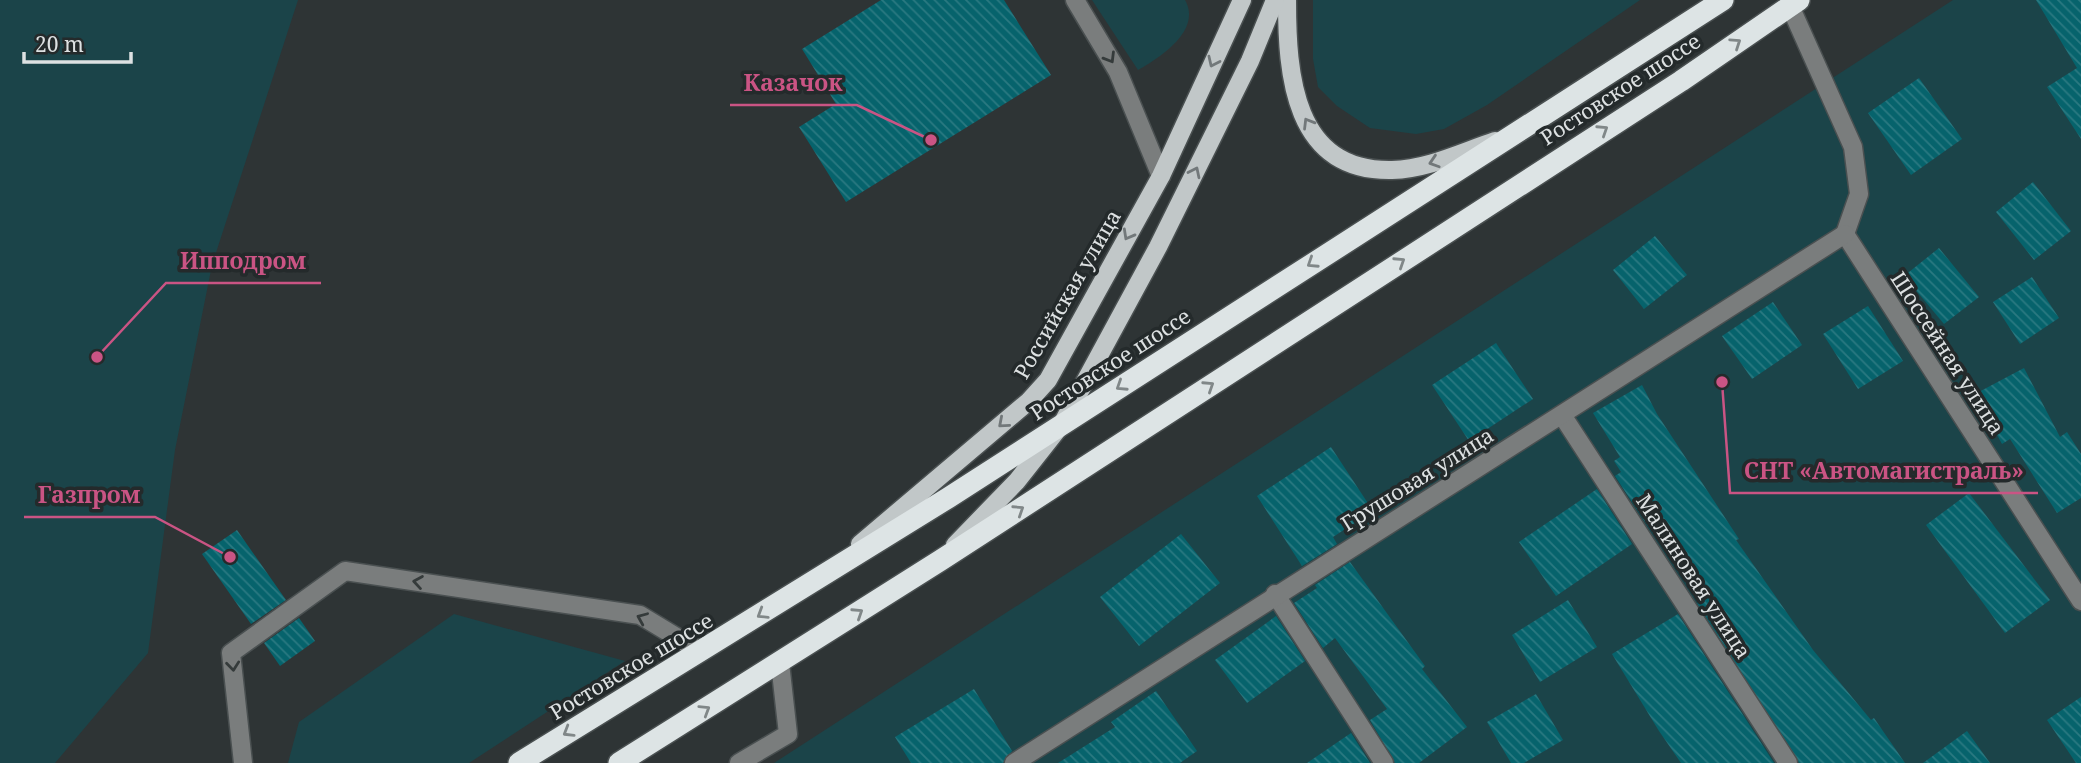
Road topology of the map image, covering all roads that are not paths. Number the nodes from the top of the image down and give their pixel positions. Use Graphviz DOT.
graph roads {
  1 [pos="1075,0"];
  2 [pos="1242,0"];
  3 [pos="1275,0"];
  4 [pos="1287,0"];
  5 [pos="1723,0"];
  6 [pos="1795,3"];
  7 [pos="1521,131"];
  8 [pos="1161,176"];
  9 [pos="1844,234"];
  10 [pos="1562,415"];
  11 [pos="1062,425"];
  12 [pos="941,560"];
  13 [pos="820,577"];
  14 [pos="1275,594"];
  15 [pos="2081,601"];
  16 [pos="701,652"];
  17 [pos="780,663"];
  18 [pos="243,763"];
  19 [pos="519,763"];
  20 [pos="619,763"];
  21 [pos="739,763"];
  22 [pos="1014,763"];
  23 [pos="1384,763"];
  24 [pos="1788,763"];
  1 -- 8 [label="street, one-way"];
  2 -- 8 [label="main road, Российская улица, one-way"];
  11 -- 3 [label="main road, one-way"];
  7 -- 4 [label="main road, one-way"];
  5 -- 7 [label="highway, Ростовское шоссе"];
  6 -- 9 [label="street"];
  12 -- 6 [label="highway, Ростовское шоссе, one-way"];
  7 -- 11 [label="highway, Ростовское шоссе, one-way"];
  8 -- 13 [label="main road, Российская улица, one-way"];
  9 -- 10 [label="street, Грушовая улица"];
  9 -- 15 [label="street, Шоссейная улица"];
  10 -- 14 [label="street, Грушовая улица"];
  10 -- 24 [label="street, Малиновая улица"];
  11 -- 12 [label="main road"];
  11 -- 13 [label="highway, Ростовское шоссе"];
  17 -- 12 [label="highway, Ростовское шоссе, one-way"];
  13 -- 16 [label="highway, Ростовское шоссе, one-way"];
  14 -- 22 [label="street, Грушовая улица"];
  14 -- 23 [label="street"];
  16 -- 18 [label="street, one-way"];
  16 -- 19 [label="highway, Ростовское шоссе, one-way"];
  20 -- 17 [label="highway, Ростовское шоссе, one-way"];
  17 -- 21 [label="street"];
}
